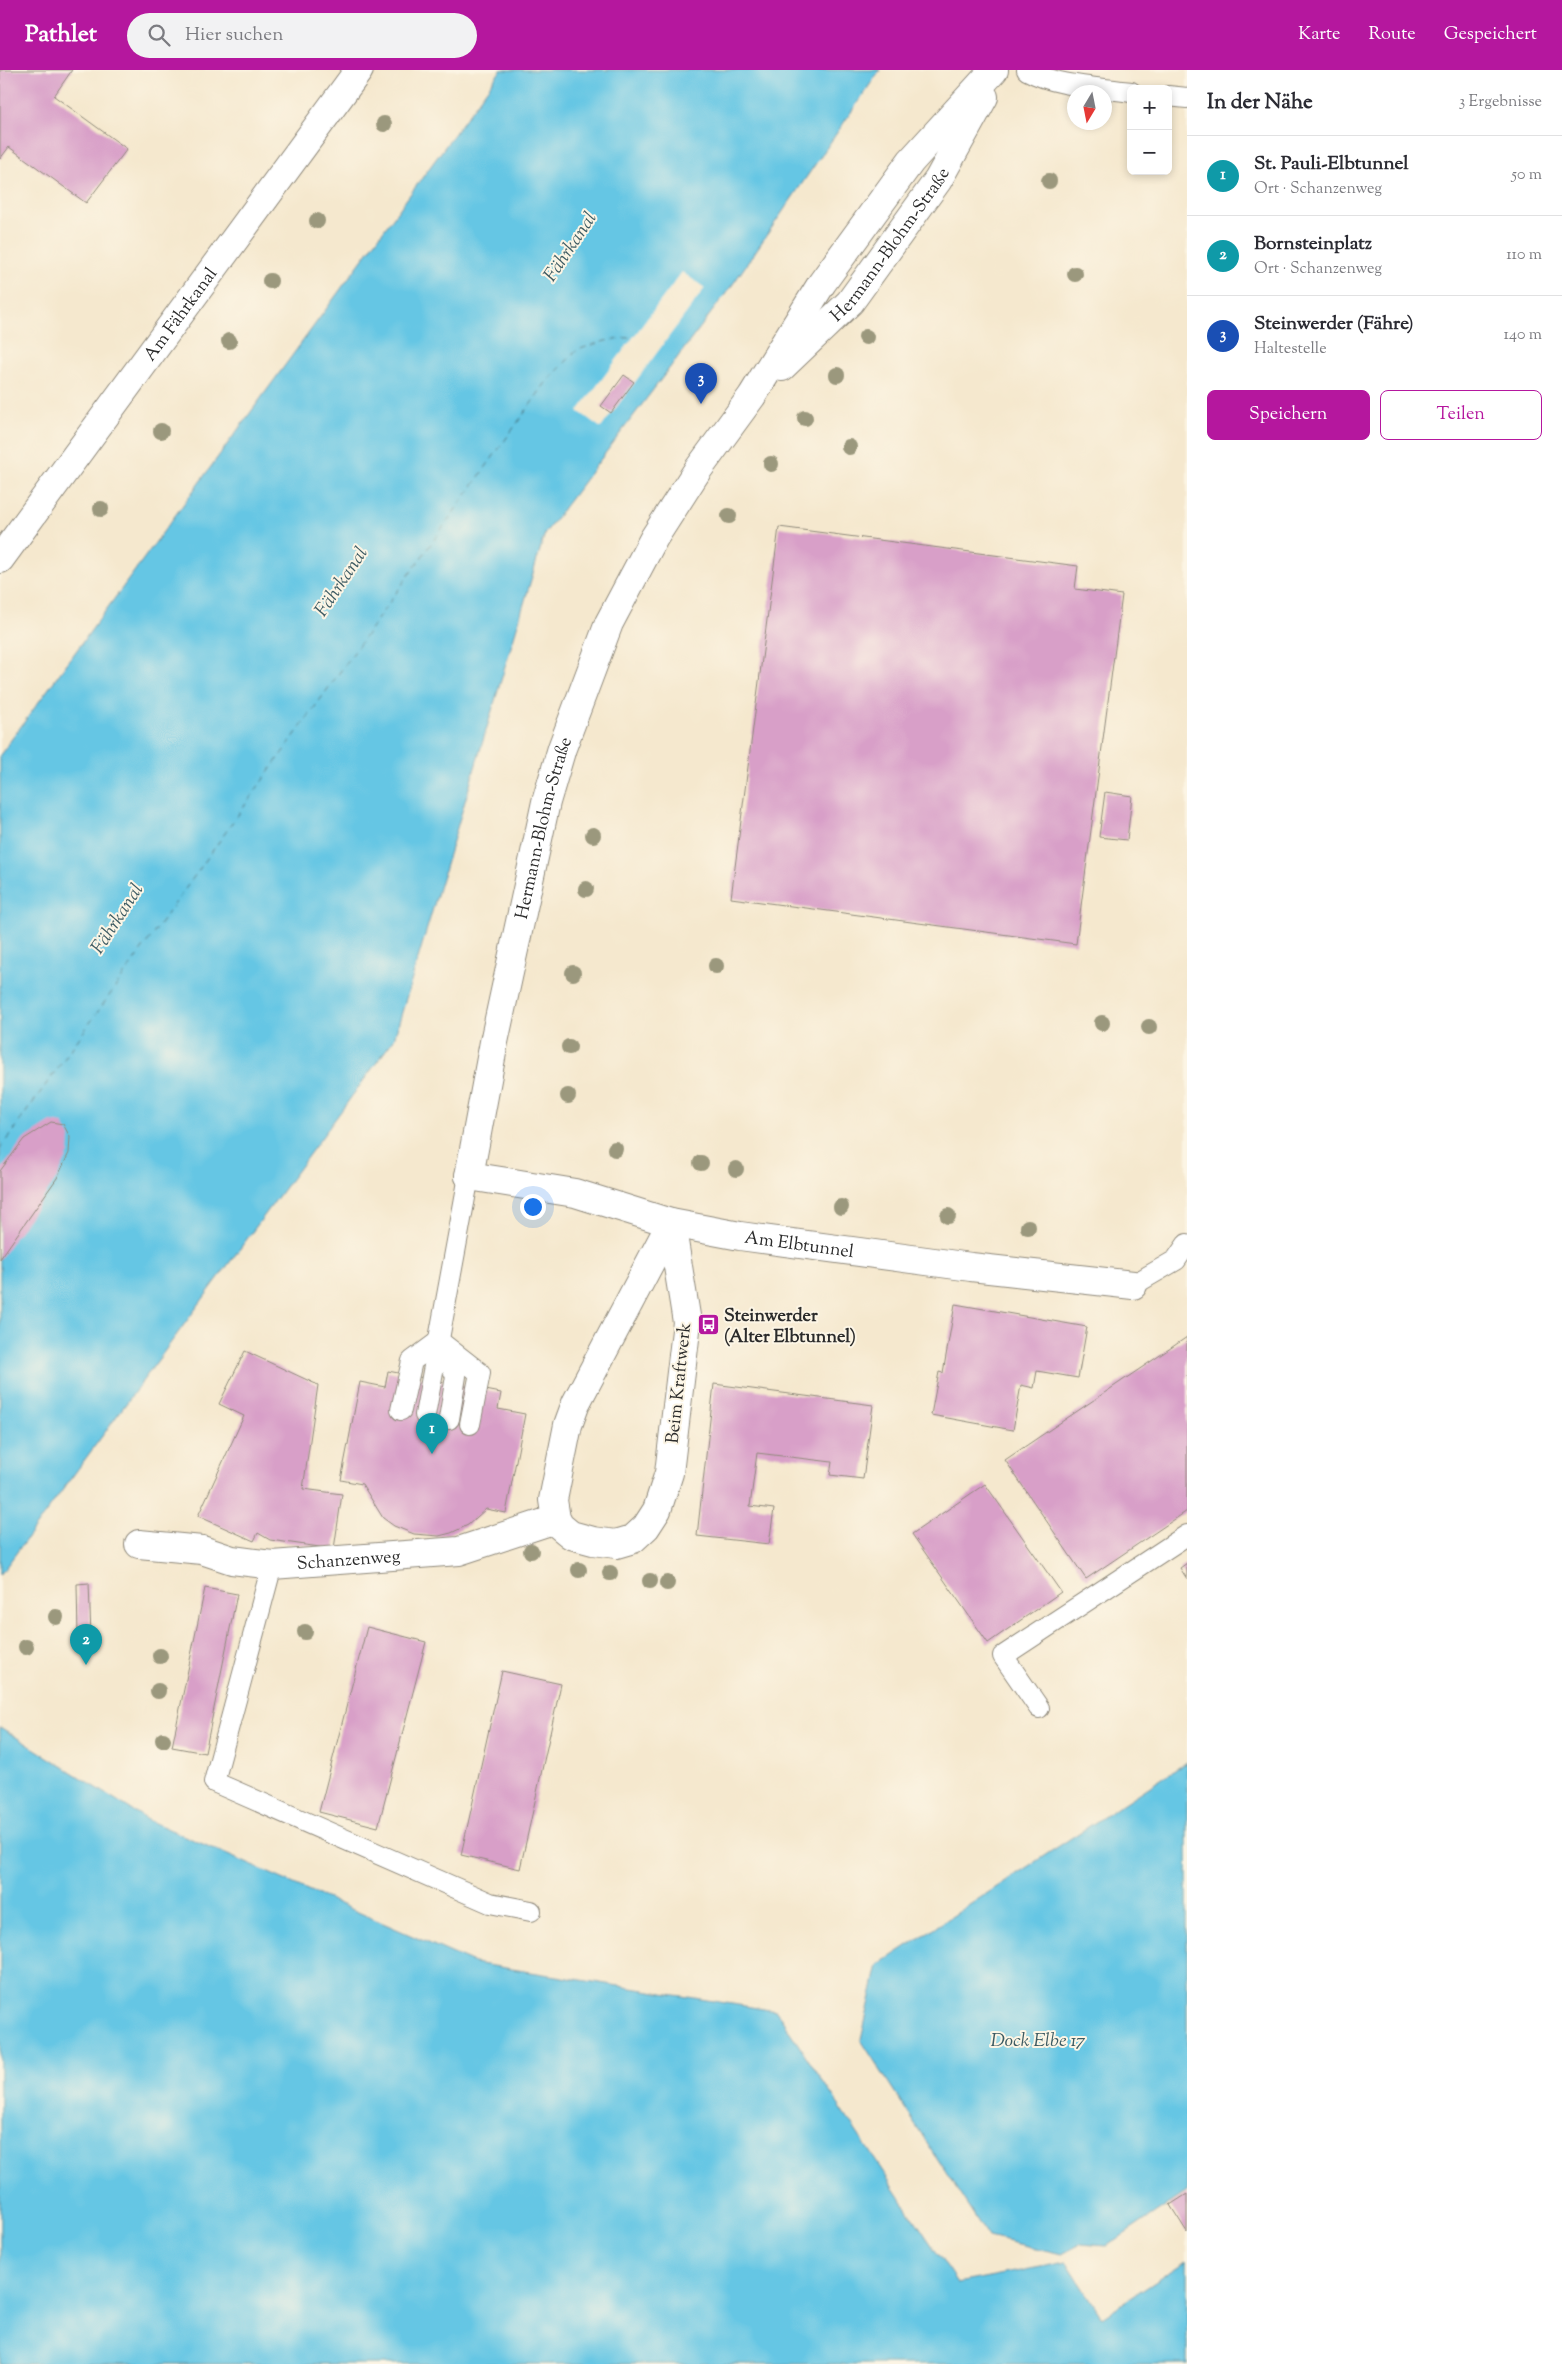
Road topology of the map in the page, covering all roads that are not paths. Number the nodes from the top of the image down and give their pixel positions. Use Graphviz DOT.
graph roads {
  1 [pos="359,70"];
  2 [pos="994,70"];
  3 [pos="999,70"];
  4 [pos="1027,70"];
  5 [pos="1127,91"];
  6 [pos="1172,96"];
  7 [pos="1187,98"];
  8 [pos="752,396"];
  9 [pos="0,559"];
  10 [pos="469,1176"];
  11 [pos="671,1223"];
  12 [pos="1187,1244"];
  13 [pos="1133,1285"];
  14 [pos="439,1341"];
  15 [pos="401,1410"];
  16 [pos="425,1415"];
  17 [pos="449,1419"];
  18 [pos="470,1424"];
  19 [pos="556,1519"];
  20 [pos="1187,1535"];
  21 [pos="139,1544"];
  22 [pos="272,1565"];
  23 [pos="1039,1708"];
  24 [pos="531,1911"];
  1 -- 9 [label="street, Am Fährkanal"];
  2 -- 8 [label="street, Hermann-Blohm-Straße"];
  3 -- 8 [label="street, Hermann-Blohm-Straße"];
  4 -- 5 [label="lane"];
  6 -- 7 [label="lane"];
  8 -- 10 [label="street, Hermann-Blohm-Straße"];
  10 -- 11 [label="street, Am Elbtunnel"];
  10 -- 14 [label="lane, Hermann-Blohm-Straße"];
  11 -- 13 [label="street, Am Elbtunnel"];
  11 -- 19 [label="street"];
  11 -- 19 [label="street, Beim Kraftwerk"];
  12 -- 13 [label="lane"];
  14 -- 15 [label="lane"];
  14 -- 16 [label="lane, Hermann-Blohm-Straße"];
  14 -- 17 [label="lane"];
  14 -- 18 [label="lane"];
  19 -- 22 [label="street, Schanzenweg"];
  20 -- 23 [label="lane"];
  21 -- 22 [label="street, Schanzenweg"];
  22 -- 24 [label="lane"];
}
